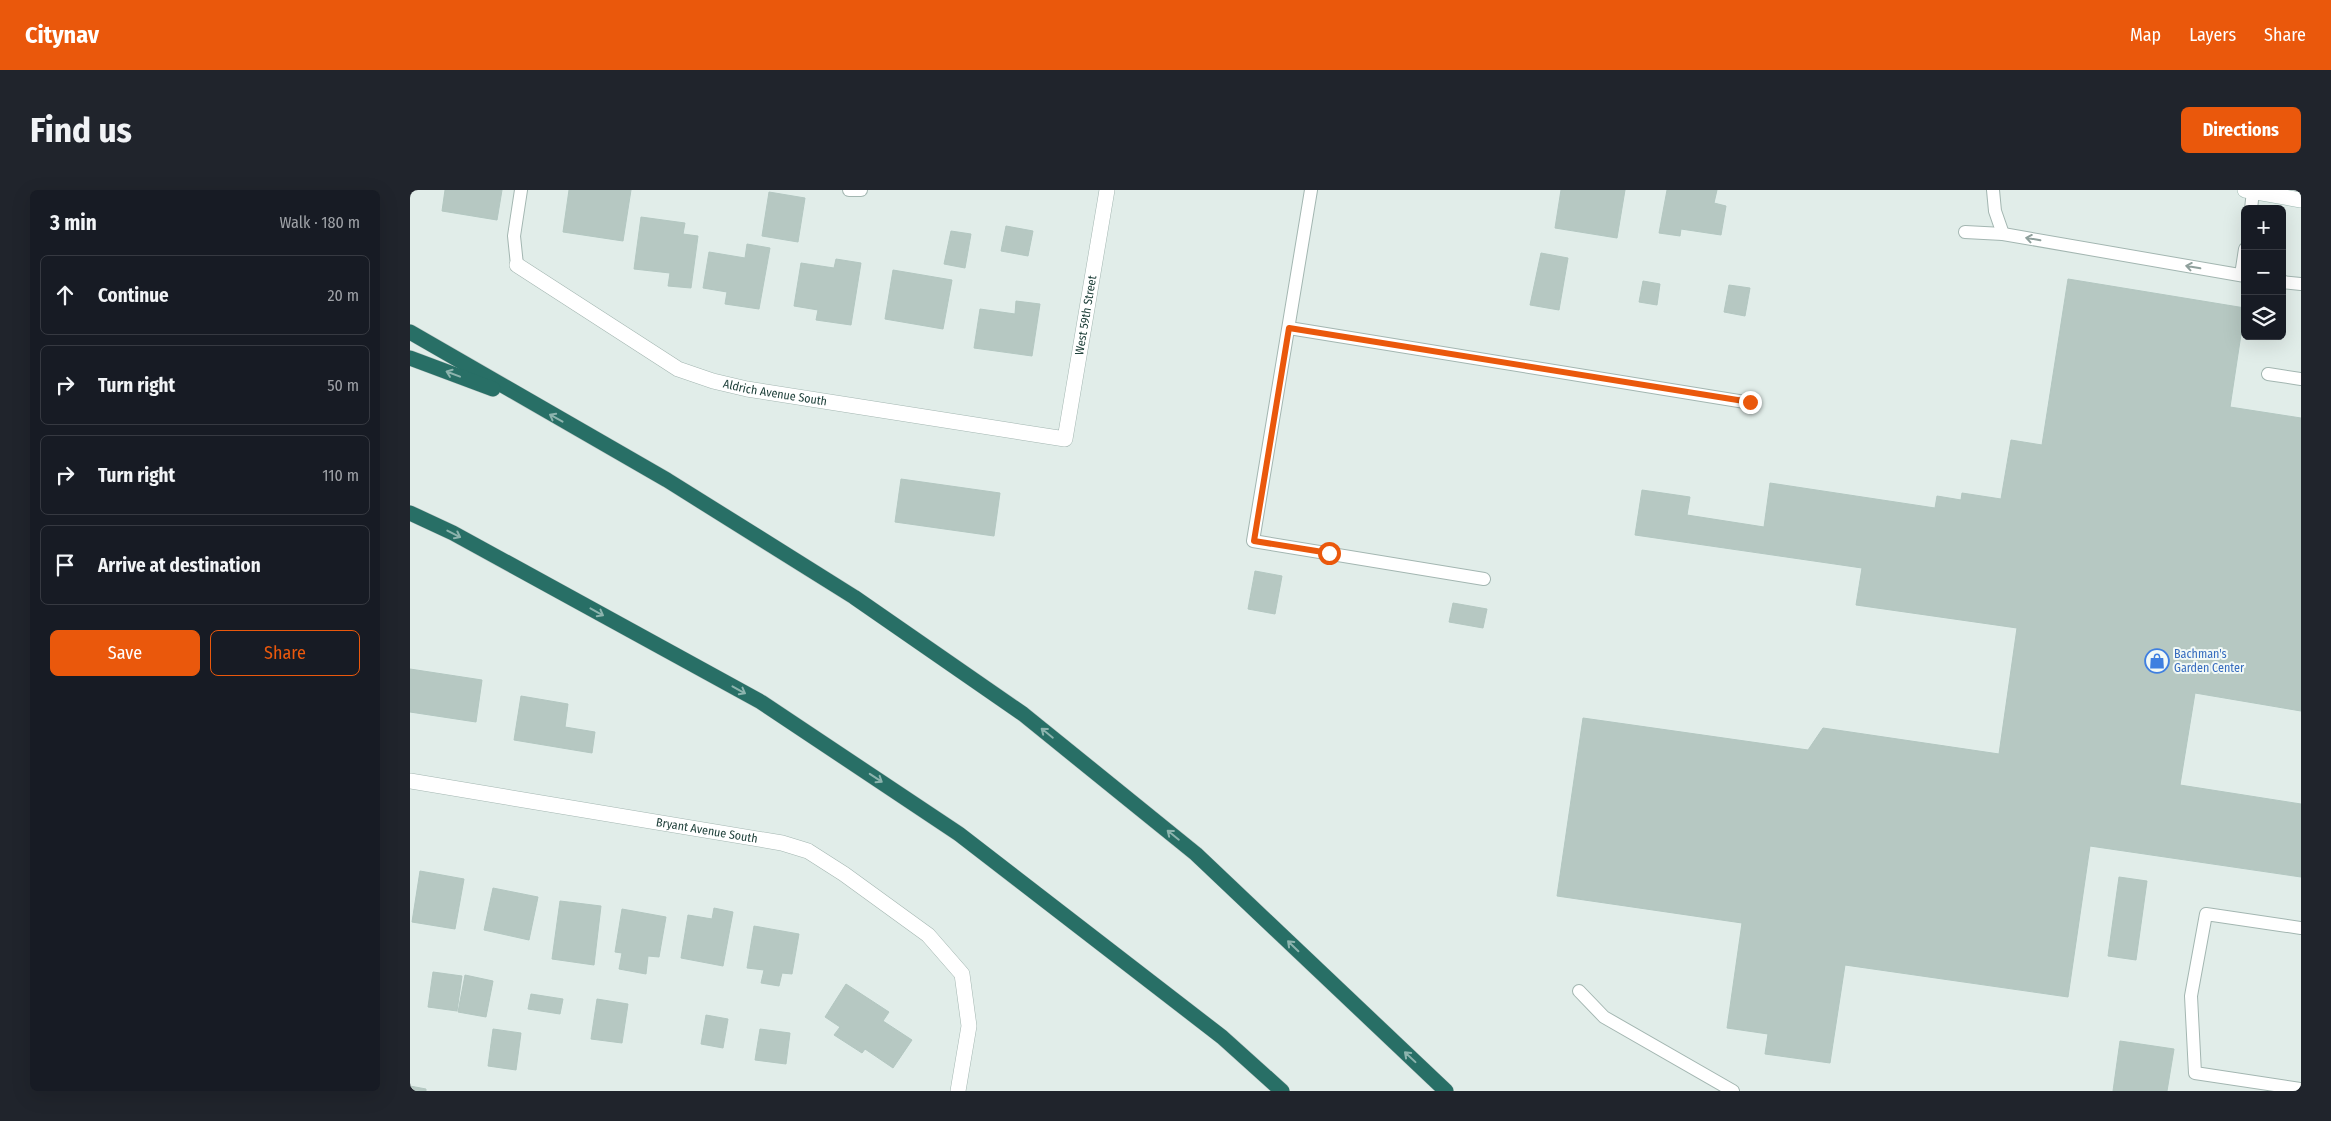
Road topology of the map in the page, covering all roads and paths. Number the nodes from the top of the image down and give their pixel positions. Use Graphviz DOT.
graph roads {
  1 [pos="521,190"];
  2 [pos="849,190"];
  3 [pos="861,190"];
  4 [pos="1107,190"];
  5 [pos="1311,190"];
  6 [pos="1993,190"];
  7 [pos="2249,191"];
  8 [pos="2301,200"];
  9 [pos="2251,205"];
  10 [pos="1965,232"];
  11 [pos="2002,234"];
  12 [pos="517,265"];
  13 [pos="2241,276"];
  14 [pos="2286,282"];
  15 [pos="2301,284"];
  16 [pos="1289,328"];
  17 [pos="410,332"];
  18 [pos="410,358"];
  19 [pos="2268,374"];
  20 [pos="2301,379"];
  21 [pos="1750,402"];
  22 [pos="531,404"];
  23 [pos="1065,439"];
  24 [pos="410,513"];
  25 [pos="1484,579"];
  26 [pos="410,781"];
  27 [pos="2301,928"];
  28 [pos="1579,991"];
  29 [pos="2301,1089"];
  30 [pos="958,1091"];
  31 [pos="1282,1091"];
  32 [pos="1446,1091"];
  33 [pos="1733,1091"];
  1 -- 12 [label="lane"];
  2 -- 3 [label="lane"];
  4 -- 23 [label="street, West 59th Street"];
  5 -- 16 [label="lane"];
  6 -- 11 [label="lane"];
  7 -- 8 [label="street"];
  7 -- 9 [label="lane"];
  10 -- 11 [label="lane"];
  13 -- 11 [label="lane, one-way"];
  12 -- 23 [label="street, Aldrich Avenue South"];
  14 -- 15 [label="lane"];
  16 -- 21 [label="lane"];
  16 -- 25 [label="lane"];
  17 -- 22 [label="highway"];
  22 -- 18 [label="highway, one-way"];
  19 -- 20 [label="lane"];
  32 -- 22 [label="highway, one-way"];
  24 -- 31 [label="highway, one-way"];
  26 -- 30 [label="street, Bryant Avenue South"];
  27 -- 29 [label="lane"];
  28 -- 33 [label="lane"];
}
